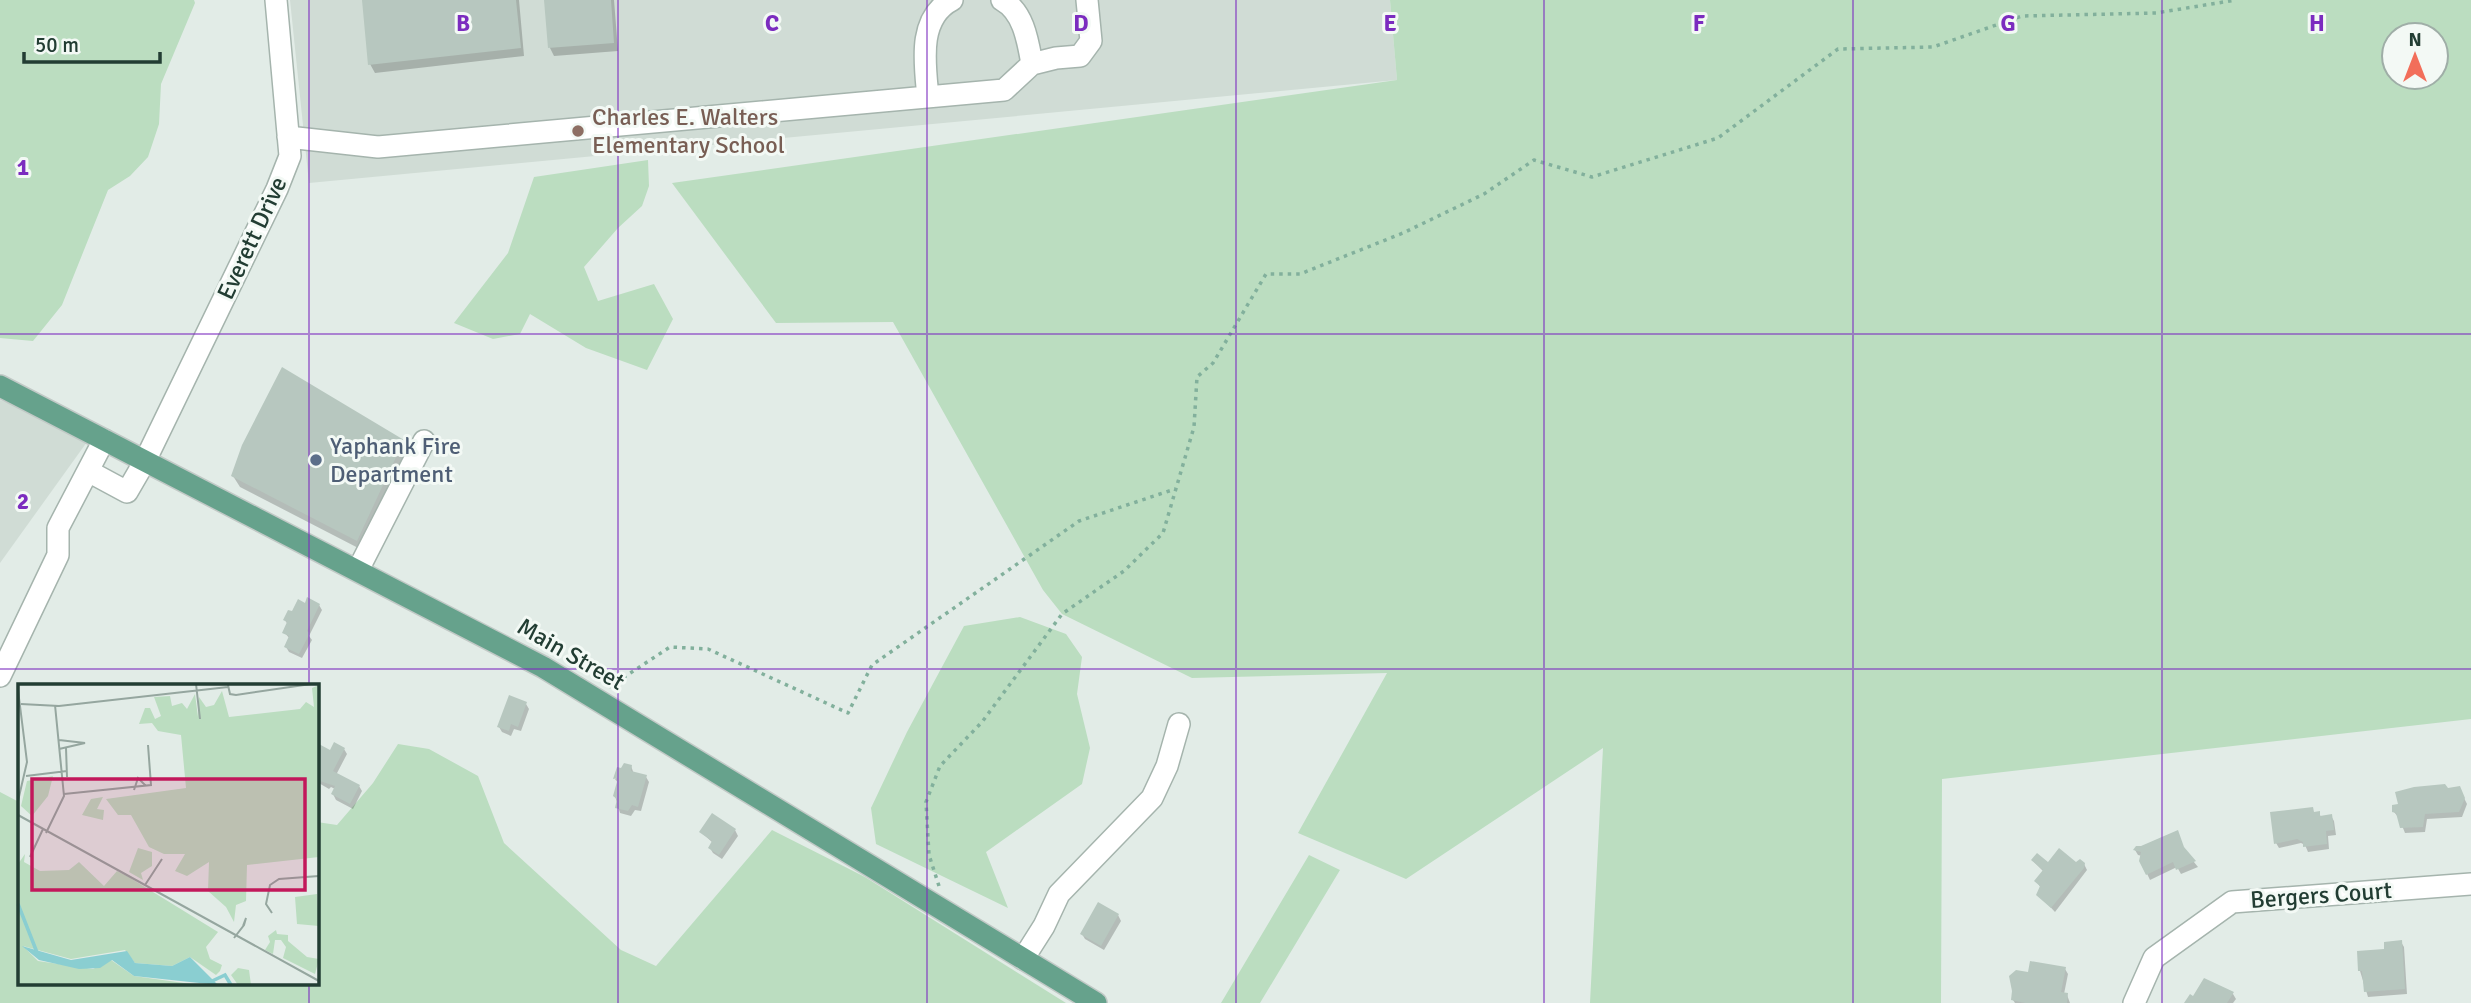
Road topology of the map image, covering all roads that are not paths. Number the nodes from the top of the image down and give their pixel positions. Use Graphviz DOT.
graph roads {
  1 [pos="275,0"];
  2 [pos="952,0"];
  3 [pos="1002,0"];
  4 [pos="1087,0"];
  5 [pos="1032,64"];
  6 [pos="928,97"];
  7 [pos="288,137"];
  8 [pos="0,387"];
  9 [pos="104,440"];
  10 [pos="424,441"];
  11 [pos="145,461"];
  12 [pos="88,471"];
  13 [pos="358,570"];
  14 [pos="0,676"];
  15 [pos="1179,724"];
  16 [pos="2471,884"];
  17 [pos="1023,959"];
  18 [pos="1096,1003"];
  19 [pos="2134,1003"];
  1 -- 7 [label="street, Everett Drive"];
  2 -- 6 [label="street"];
  3 -- 5 [label="street"];
  4 -- 5 [label="street"];
  5 -- 6 [label="street"];
  6 -- 7 [label="street"];
  7 -- 11 [label="street, Everett Drive"];
  8 -- 9 [label="main road, Main Street"];
  9 -- 11 [label="main road, Main Street"];
  9 -- 12 [label="street"];
  10 -- 13 [label="street"];
  11 -- 12 [label="street, Everett Drive"];
  11 -- 13 [label="main road, Main Street"];
  12 -- 14 [label="street"];
  13 -- 17 [label="main road, Main Street"];
  15 -- 17 [label="street"];
  16 -- 19 [label="street, Bergers Court"];
  17 -- 18 [label="main road, Main Street"];
}
